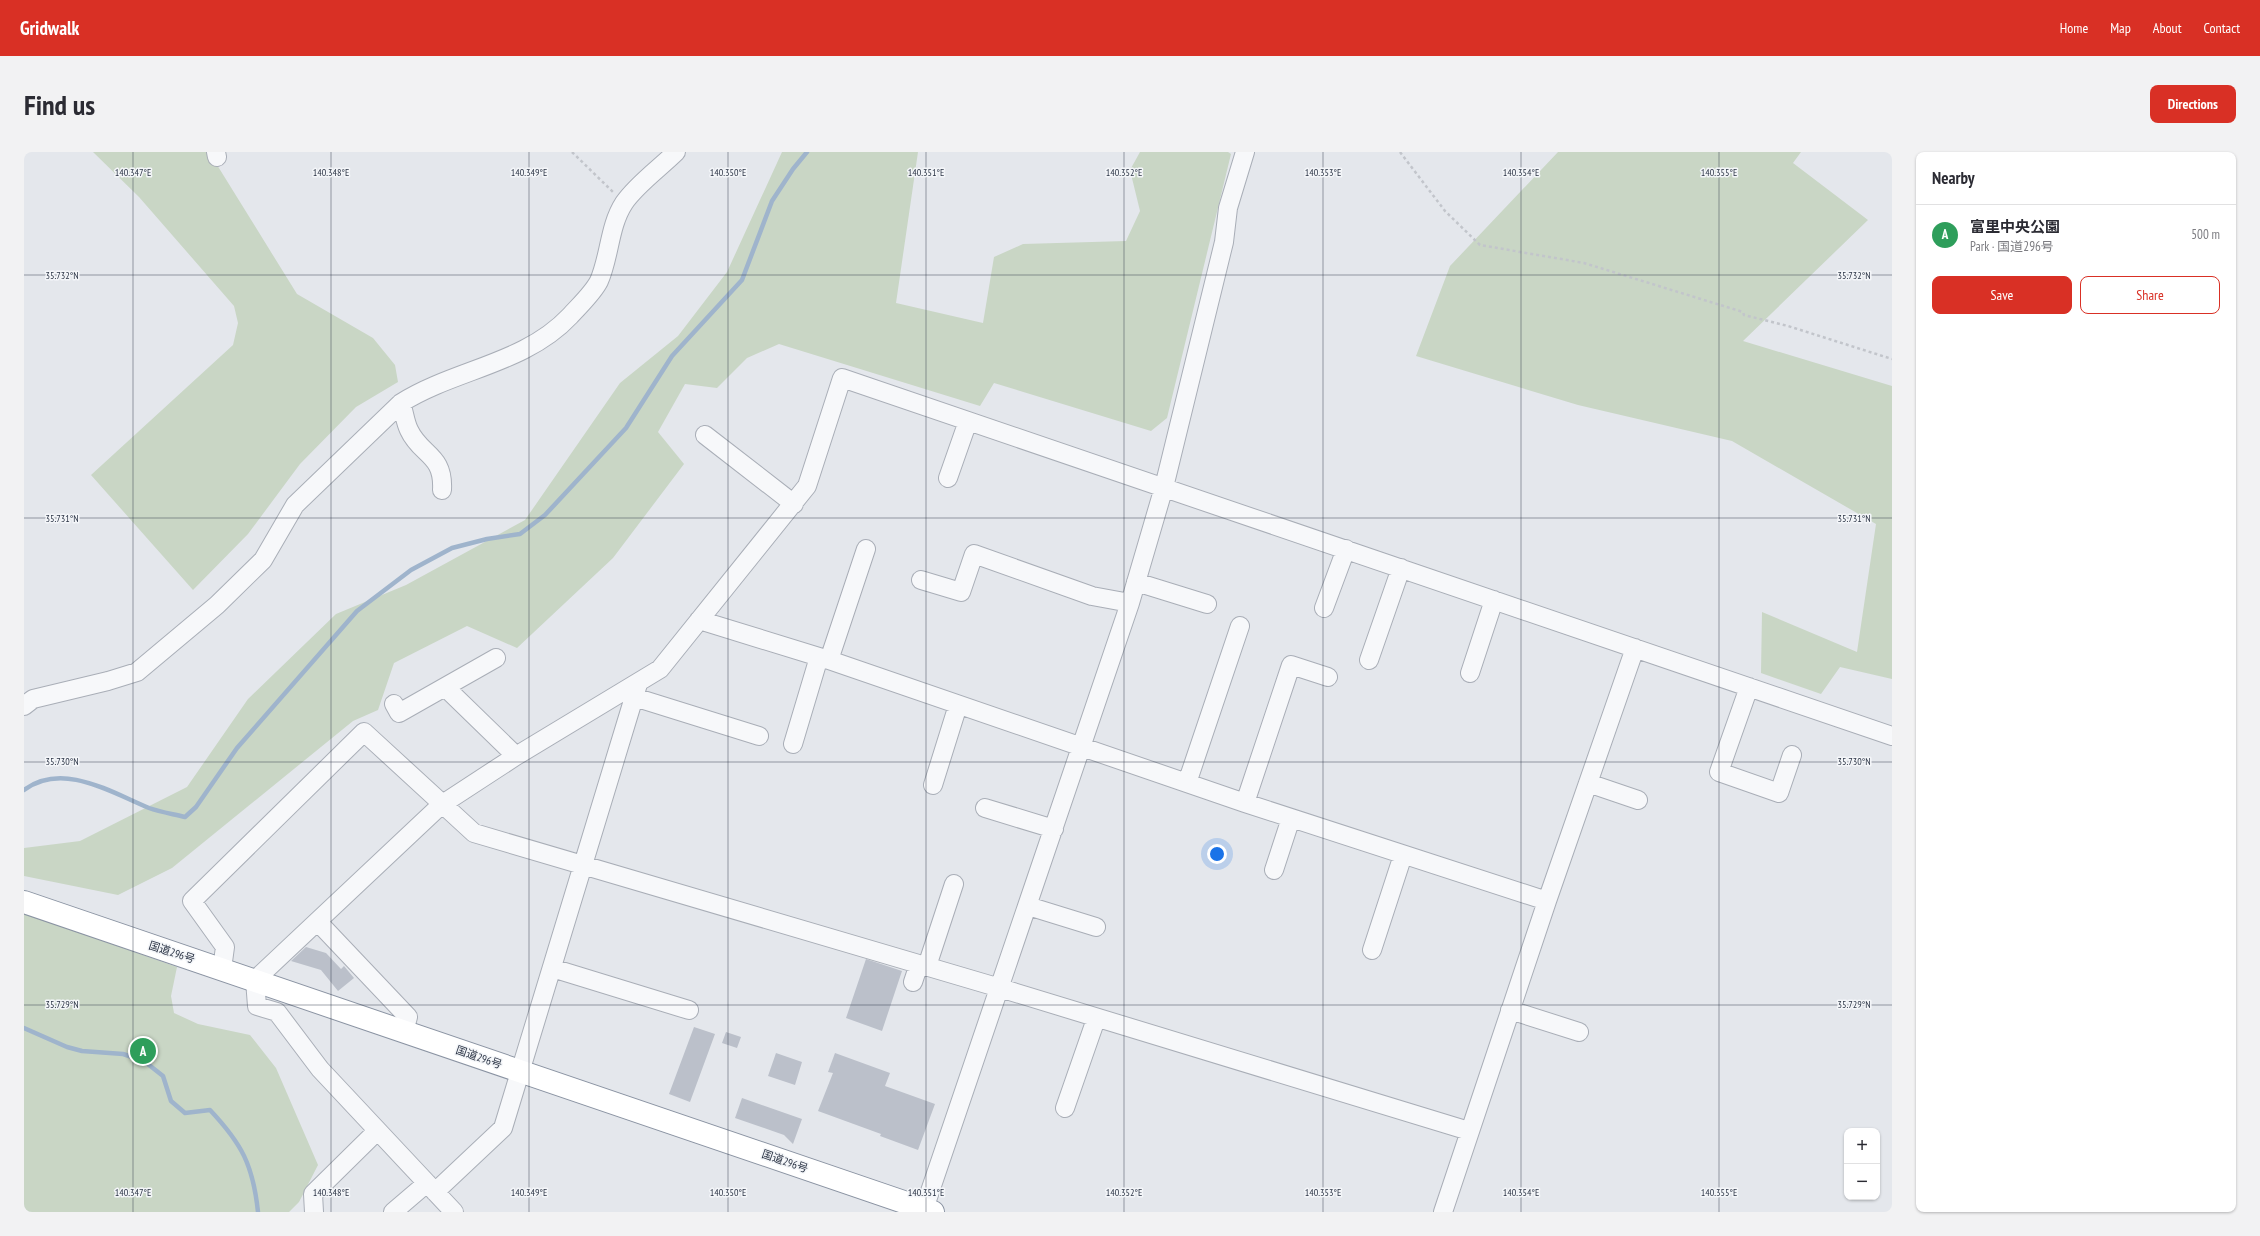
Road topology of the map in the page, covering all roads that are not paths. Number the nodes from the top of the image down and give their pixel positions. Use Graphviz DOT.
graph roads {
  1 [pos="676,152"];
  2 [pos="1246,152"];
  3 [pos="401,403"];
  4 [pos="968,421"];
  5 [pos="705,435"];
  6 [pos="948,478"];
  7 [pos="1164,488"];
  8 [pos="442,490"];
  9 [pos="794,504"];
  10 [pos="866,549"];
  11 [pos="1346,550"];
  12 [pos="1401,568"];
  13 [pos="921,580"];
  14 [pos="1136,582"];
  15 [pos="1494,600"];
  16 [pos="1130,603"];
  17 [pos="1207,604"];
  18 [pos="1324,608"];
  19 [pos="699,620"];
  20 [pos="1240,626"];
  21 [pos="1635,648"];
  22 [pos="496,658"];
  23 [pos="824,659"];
  24 [pos="1368,660"];
  25 [pos="1470,673"];
  26 [pos="1328,677"];
  27 [pos="445,687"];
  28 [pos="1749,687"];
  29 [pos="636,690"];
  30 [pos="394,704"];
  31 [pos="958,705"];
  32 [pos="24,706"];
  33 [pos="759,736"];
  34 [pos="1892,736"];
  35 [pos="793,744"];
  36 [pos="1082,746"];
  37 [pos="1792,755"];
  38 [pos="516,756"];
  39 [pos="1188,783"];
  40 [pos="1588,783"];
  41 [pos="933,785"];
  42 [pos="1638,800"];
  43 [pos="1245,803"];
  44 [pos="441,805"];
  45 [pos="985,808"];
  46 [pos="1291,818"];
  47 [pos="1054,829"];
  48 [pos="1403,855"];
  49 [pos="583,865"];
  50 [pos="1274,870"];
  51 [pos="954,884"];
  52 [pos="1547,901"];
  53 [pos="24,902"];
  54 [pos="1028,906"];
  55 [pos="318,922"];
  56 [pos="1096,927"];
  57 [pos="1372,950"];
  58 [pos="923,965"];
  59 [pos="552,968"];
  60 [pos="222,969"];
  61 [pos="255,980"];
  62 [pos="913,982"];
  63 [pos="1000,988"];
  64 [pos="689,1010"];
  65 [pos="1510,1010"];
  66 [pos="1096,1019"];
  67 [pos="404,1032"];
  68 [pos="1579,1032"];
  69 [pos="520,1071"];
  70 [pos="1065,1108"];
  71 [pos="377,1131"];
  72 [pos="1469,1131"];
  73 [pos="431,1188"];
  74 [pos="926,1211"];
  75 [pos="314,1212"];
  76 [pos="393,1212"];
  77 [pos="454,1212"];
  78 [pos="1443,1212"];
  1 -- 3 [label="street"];
  2 -- 7 [label="street"];
  3 -- 8 [label="street"];
  3 -- 32 [label="street"];
  4 -- 6 [label="street"];
  4 -- 7 [label="street"];
  4 -- 9 [label="street"];
  5 -- 9 [label="street"];
  7 -- 11 [label="street"];
  7 -- 14 [label="street"];
  9 -- 19 [label="street"];
  10 -- 23 [label="street"];
  11 -- 12 [label="street"];
  11 -- 18 [label="street"];
  12 -- 15 [label="street"];
  12 -- 24 [label="street"];
  13 -- 16 [label="street"];
  14 -- 16 [label="street"];
  14 -- 17 [label="street"];
  15 -- 21 [label="street"];
  15 -- 25 [label="street"];
  16 -- 36 [label="street"];
  19 -- 23 [label="street"];
  19 -- 29 [label="street"];
  20 -- 39 [label="street"];
  21 -- 28 [label="street"];
  21 -- 40 [label="street"];
  22 -- 27 [label="street"];
  23 -- 31 [label="street"];
  23 -- 35 [label="street"];
  26 -- 43 [label="street"];
  27 -- 30 [label="street"];
  27 -- 38 [label="street"];
  28 -- 34 [label="street"];
  28 -- 37 [label="street"];
  29 -- 33 [label="street"];
  29 -- 38 [label="street"];
  29 -- 49 [label="street"];
  31 -- 36 [label="street"];
  31 -- 41 [label="street"];
  36 -- 39 [label="street"];
  36 -- 47 [label="street"];
  38 -- 44 [label="street"];
  39 -- 43 [label="street"];
  40 -- 42 [label="street"];
  40 -- 52 [label="street"];
  43 -- 46 [label="street"];
  44 -- 49 [label="street"];
  44 -- 55 [label="street"];
  44 -- 60 [label="street"];
  45 -- 47 [label="street"];
  46 -- 48 [label="street"];
  46 -- 50 [label="street"];
  47 -- 54 [label="street"];
  48 -- 52 [label="street"];
  48 -- 57 [label="street"];
  49 -- 58 [label="street"];
  49 -- 59 [label="street"];
  51 -- 58 [label="street"];
  52 -- 65 [label="street"];
  53 -- 60 [label="highway, 国道296号"];
  54 -- 56 [label="street"];
  54 -- 63 [label="street"];
  55 -- 61 [label="street"];
  55 -- 67 [label="street"];
  58 -- 62 [label="street"];
  58 -- 63 [label="street"];
  59 -- 64 [label="street"];
  59 -- 69 [label="street"];
  60 -- 61 [label="highway, 国道296号"];
  61 -- 67 [label="highway, 国道296号"];
  61 -- 71 [label="street"];
  63 -- 66 [label="street"];
  63 -- 74 [label="street"];
  65 -- 68 [label="street"];
  65 -- 72 [label="street"];
  66 -- 70 [label="street"];
  66 -- 72 [label="street"];
  67 -- 69 [label="highway, 国道296号"];
  69 -- 73 [label="street"];
  69 -- 74 [label="highway, 国道296号"];
  71 -- 73 [label="street"];
  71 -- 75 [label="street"];
  72 -- 78 [label="street"];
  73 -- 76 [label="street"];
  73 -- 77 [label="street"];
}
